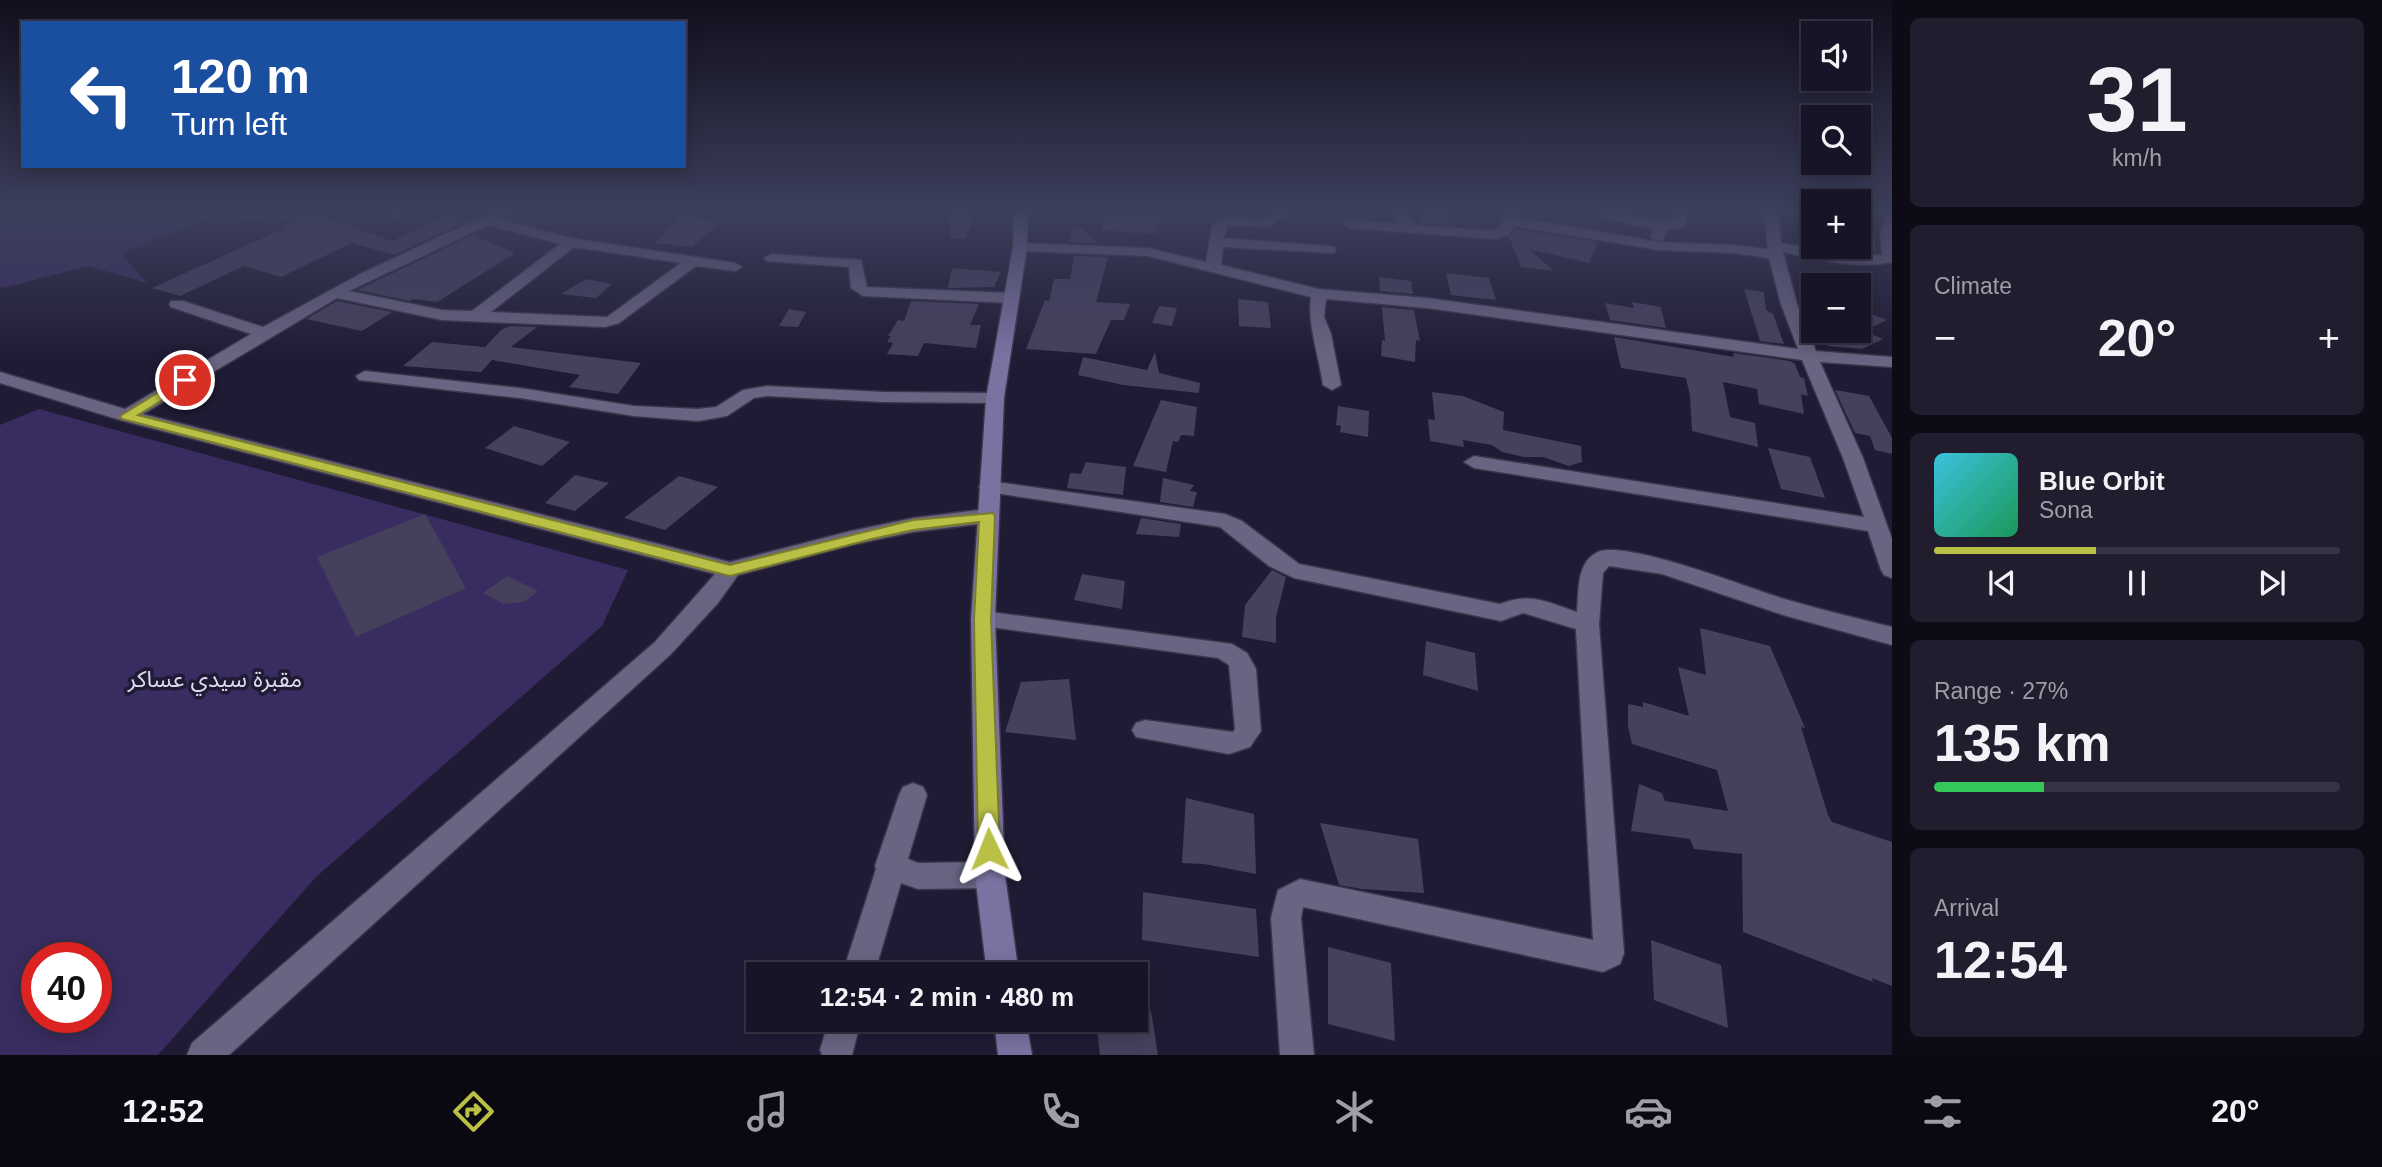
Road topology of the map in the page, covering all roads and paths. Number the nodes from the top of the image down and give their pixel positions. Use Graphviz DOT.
graph roads {
  1 [pos="406,258"];
  2 [pos="550,258"];
  3 [pos="676,258"];
  4 [pos="775,258"];
  5 [pos="1018,258"];
  6 [pos="1175,258"];
  7 [pos="1214,258"];
  8 [pos="1776,258"];
  9 [pos="1843,258"];
  10 [pos="1889,258"];
  11 [pos="694,261"];
  12 [pos="735,267"];
  13 [pos="1213,267"];
  14 [pos="334,293"];
  15 [pos="1319,294"];
  16 [pos="1011,298"];
  17 [pos="177,304"];
  18 [pos="478,315"];
  19 [pos="264,333"];
  20 [pos="1810,356"];
  21 [pos="1892,362"];
  22 [pos="365,376"];
  23 [pos="0,377"];
  24 [pos="1332,385"];
  25 [pos="995,398"];
  26 [pos="127,416"];
  27 [pos="1474,462"];
  28 [pos="989,487"];
  29 [pos="987,516"];
  30 [pos="1877,526"];
  31 [pos="730,570"];
  32 [pos="1892,570"];
  33 [pos="983,620"];
  34 [pos="1587,624"];
  35 [pos="1892,636"];
  36 [pos="1145,730"];
  37 [pos="913,795"];
  38 [pos="889,866"];
  39 [pos="990,875"];
  40 [pos="862,962"];
  41 [pos="1001,962"];
  42 [pos="1012,1032"];
  43 [pos="204,1055"];
  44 [pos="1015,1055"];
  45 [pos="1297,1055"];
  1 -- 14 [label="street"];
  2 -- 18 [label="street"];
  3 -- 11 [label="street"];
  4 -- 16 [label="street"];
  5 -- 16 [label="street"];
  6 -- 13 [label="street"];
  7 -- 13 [label="street"];
  8 -- 20 [label="street"];
  9 -- 10 [label="street"];
  11 -- 12 [label="street"];
  11 -- 18 [label="street"];
  13 -- 15 [label="street"];
  14 -- 18 [label="street"];
  14 -- 19 [label="street"];
  15 -- 20 [label="street"];
  15 -- 24 [label="street"];
  16 -- 25 [label="street"];
  17 -- 19 [label="street"];
  19 -- 26 [label="street"];
  20 -- 21 [label="street"];
  20 -- 30 [label="street"];
  22 -- 25 [label="street"];
  23 -- 26 [label="street"];
  25 -- 28 [label="street"];
  26 -- 31 [label="street"];
  27 -- 30 [label="street"];
  28 -- 29 [label="street"];
  28 -- 34 [label="street"];
  29 -- 31 [label="street"];
  29 -- 33 [label="street"];
  30 -- 32 [label="street"];
  31 -- 43 [label="street"];
  33 -- 36 [label="street"];
  33 -- 39 [label="street"];
  34 -- 35 [label="street"];
  34 -- 45 [label="street"];
  37 -- 38 [label="street"];
  38 -- 39 [label="street"];
  38 -- 40 [label="street"];
  39 -- 41 [label="street"];
  42 -- 44 [label="street"];
}
